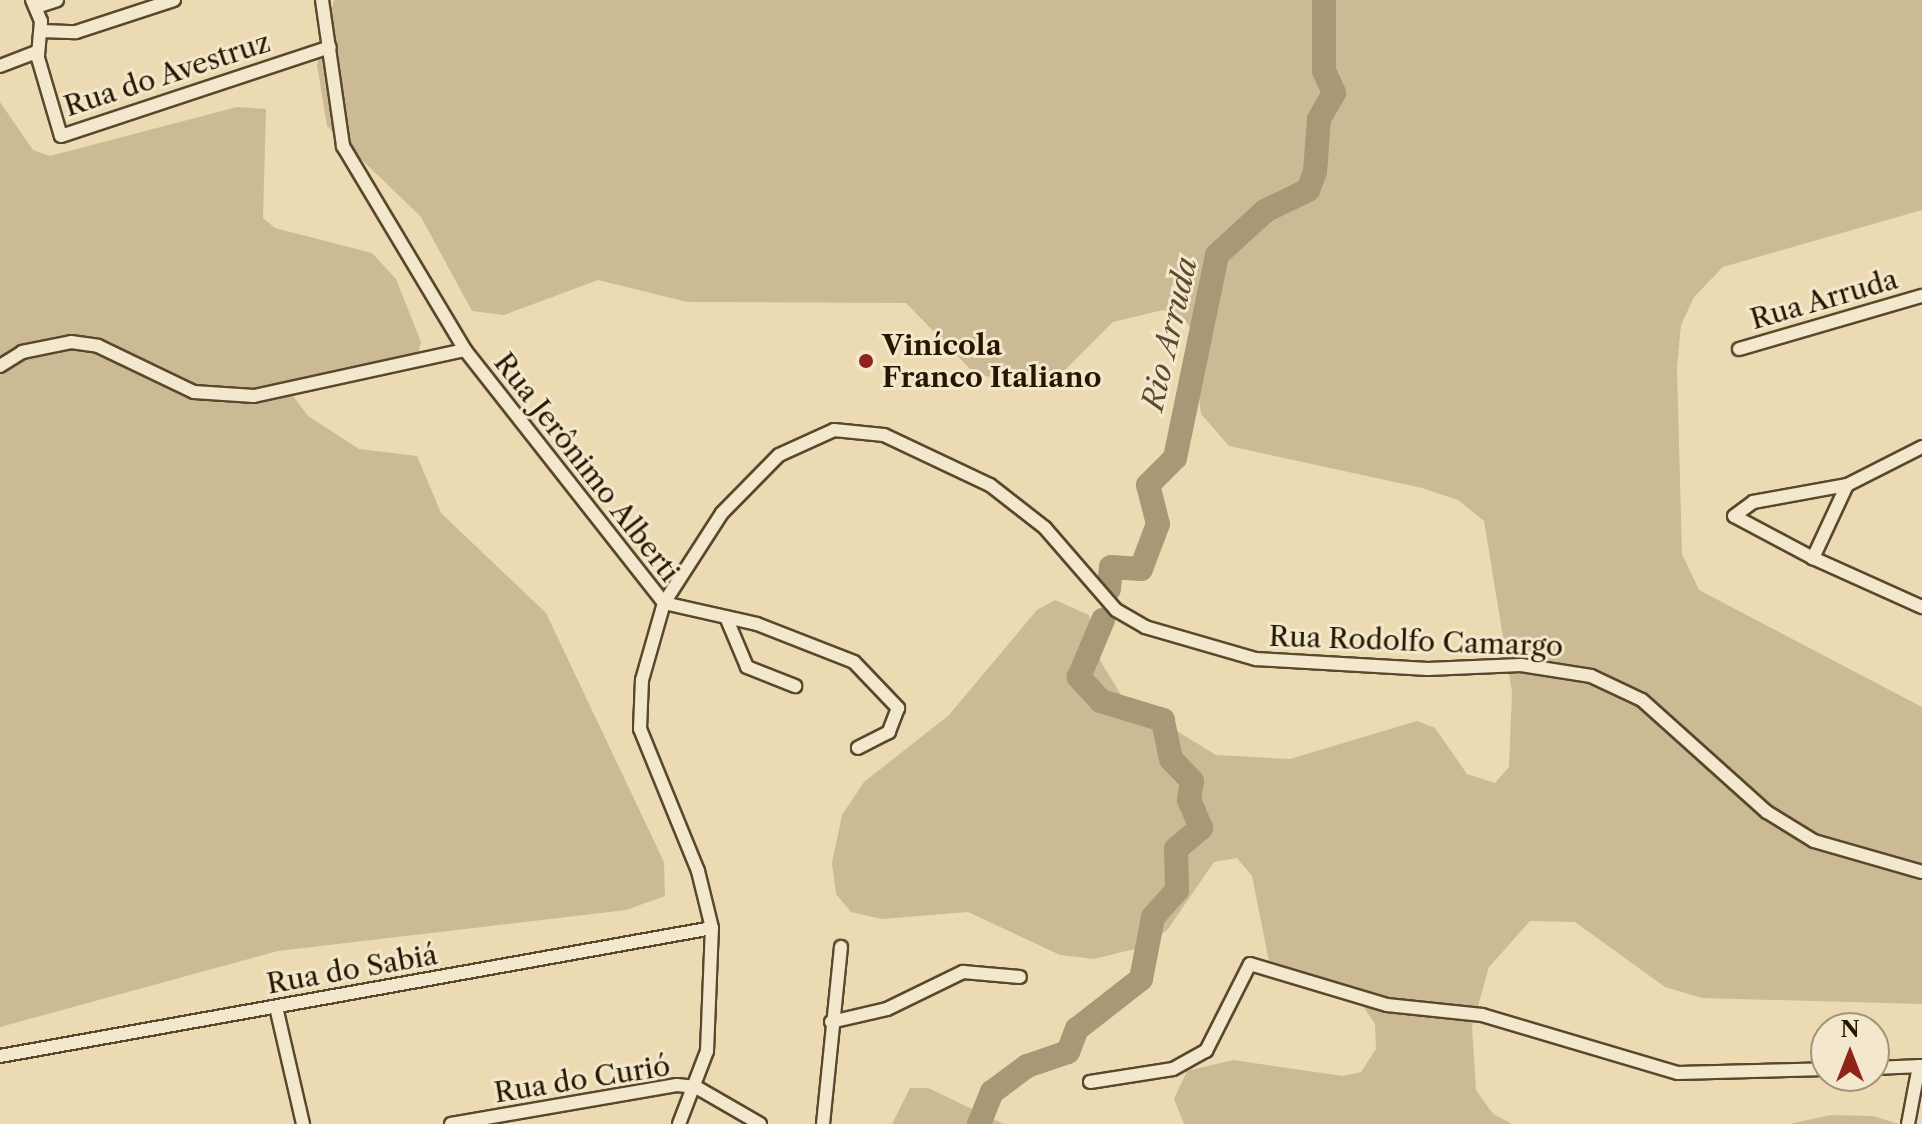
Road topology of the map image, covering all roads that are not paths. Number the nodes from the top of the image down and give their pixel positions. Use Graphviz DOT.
graph roads {
  1 [pos="57,0"];
  2 [pos="174,0"];
  3 [pos="322,0"];
  4 [pos="34,4"];
  5 [pos="41,31"];
  6 [pos="330,47"];
  7 [pos="37,52"];
  8 [pos="0,66"];
  9 [pos="1922,296"];
  10 [pos="1739,349"];
  11 [pos="465,350"];
  12 [pos="0,366"];
  13 [pos="1922,447"];
  14 [pos="1847,485"];
  15 [pos="1813,558"];
  16 [pos="664,603"];
  17 [pos="1922,607"];
  18 [pos="726,617"];
  19 [pos="795,686"];
  20 [pos="858,748"];
  21 [pos="1922,872"];
  22 [pos="712,928"];
  23 [pos="841,947"];
  24 [pos="1020,977"];
  25 [pos="276,1007"];
  26 [pos="831,1022"];
  27 [pos="0,1056"];
  28 [pos="1920,1066"];
  29 [pos="1890,1067"];
  30 [pos="1810,1069"];
  31 [pos="1090,1082"];
  32 [pos="696,1087"];
  33 [pos="303,1124"];
  34 [pos="451,1124"];
  35 [pos="679,1124"];
  36 [pos="760,1124"];
  37 [pos="823,1124"];
  38 [pos="1908,1124"];
  1 -- 4 [label="street"];
  2 -- 5 [label="street"];
  3 -- 6 [label="street, Rua Jerônimo Alberti"];
  4 -- 5 [label="street, Rua do Avestruz"];
  5 -- 7 [label="street, Rua do Avestruz"];
  6 -- 7 [label="street, Rua do Avestruz"];
  6 -- 11 [label="street, Rua Jerônimo Alberti"];
  7 -- 8 [label="street"];
  9 -- 10 [label="street, Rua Arruda"];
  11 -- 12 [label="street"];
  11 -- 16 [label="street, Rua Jerônimo Alberti"];
  13 -- 14 [label="street"];
  14 -- 15 [label="street"];
  14 -- 15 [label="street"];
  15 -- 17 [label="street"];
  16 -- 18 [label="street"];
  16 -- 21 [label="street, Rua Rodolfo Camargo"];
  16 -- 22 [label="street, Rua Jerônimo Alberti"];
  18 -- 19 [label="street"];
  18 -- 20 [label="street"];
  22 -- 25 [label="street, Rua do Sabiá"];
  22 -- 32 [label="street, Rua Jerônimo Alberti"];
  23 -- 26 [label="street"];
  24 -- 26 [label="street"];
  25 -- 27 [label="street, Rua do Sabiá"];
  25 -- 33 [label="street"];
  26 -- 37 [label="street"];
  28 -- 29 [label="street"];
  28 -- 38 [label="street"];
  30 -- 31 [label="street"];
  32 -- 34 [label="street, Rua do Curió"];
  32 -- 35 [label="street, Rua Jerônimo Alberti"];
  32 -- 36 [label="street, Rua do Curió"];
}
